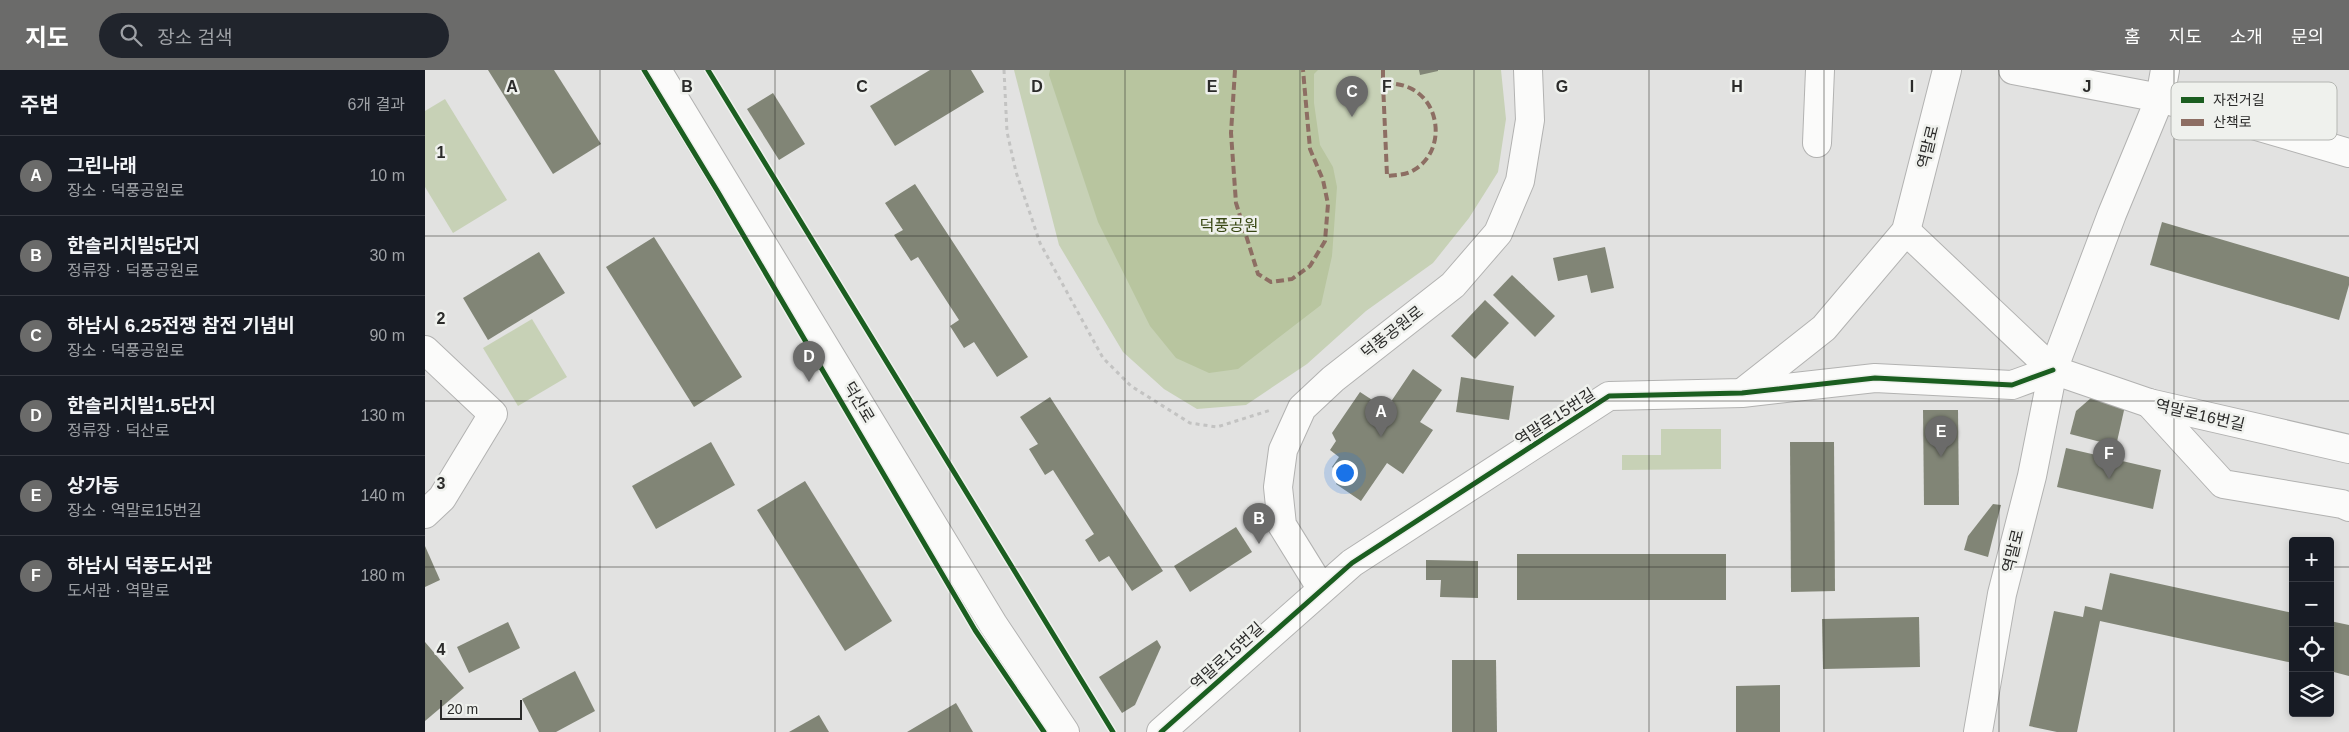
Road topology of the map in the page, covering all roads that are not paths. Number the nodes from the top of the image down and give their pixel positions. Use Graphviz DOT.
graph roads {
  1 [pos="657,70"];
  2 [pos="1528,70"];
  3 [pos="1820,70"];
  4 [pos="1947,70"];
  5 [pos="2013,70"];
  6 [pos="2165,70"];
  7 [pos="2160,98"];
  8 [pos="2171,101"];
  9 [pos="2304,140"];
  10 [pos="1817,143"];
  11 [pos="2349,153"];
  12 [pos="1906,231"];
  13 [pos="425,350"];
  14 [pos="2053,370"];
  15 [pos="1742,393"];
  16 [pos="2149,403"];
  17 [pos="2349,449"];
  18 [pos="2349,507"];
  19 [pos="425,514"];
  20 [pos="1321,588"];
  21 [pos="1065,732"];
  22 [pos="1161,732"];
  23 [pos="1978,732"];
  1 -- 21 [label="street, 덕산로"];
  2 -- 20 [label="street, 덕풍공원로"];
  3 -- 10 [label="street"];
  4 -- 12 [label="street, 역말로"];
  5 -- 7 [label="street"];
  6 -- 7 [label="street, 역말로"];
  7 -- 8 [label="street"];
  7 -- 14 [label="street, 역말로"];
  9 -- 11 [label="street"];
  12 -- 14 [label="street"];
  12 -- 15 [label="street"];
  13 -- 19 [label="street"];
  14 -- 15 [label="street, 역말로15번길"];
  14 -- 16 [label="street, 역말로16번길"];
  14 -- 23 [label="street, 역말로"];
  15 -- 20 [label="street, 역말로15번길"];
  16 -- 17 [label="street, 역말로16번길"];
  16 -- 18 [label="street"];
  20 -- 22 [label="street, 역말로15번길"];
}
